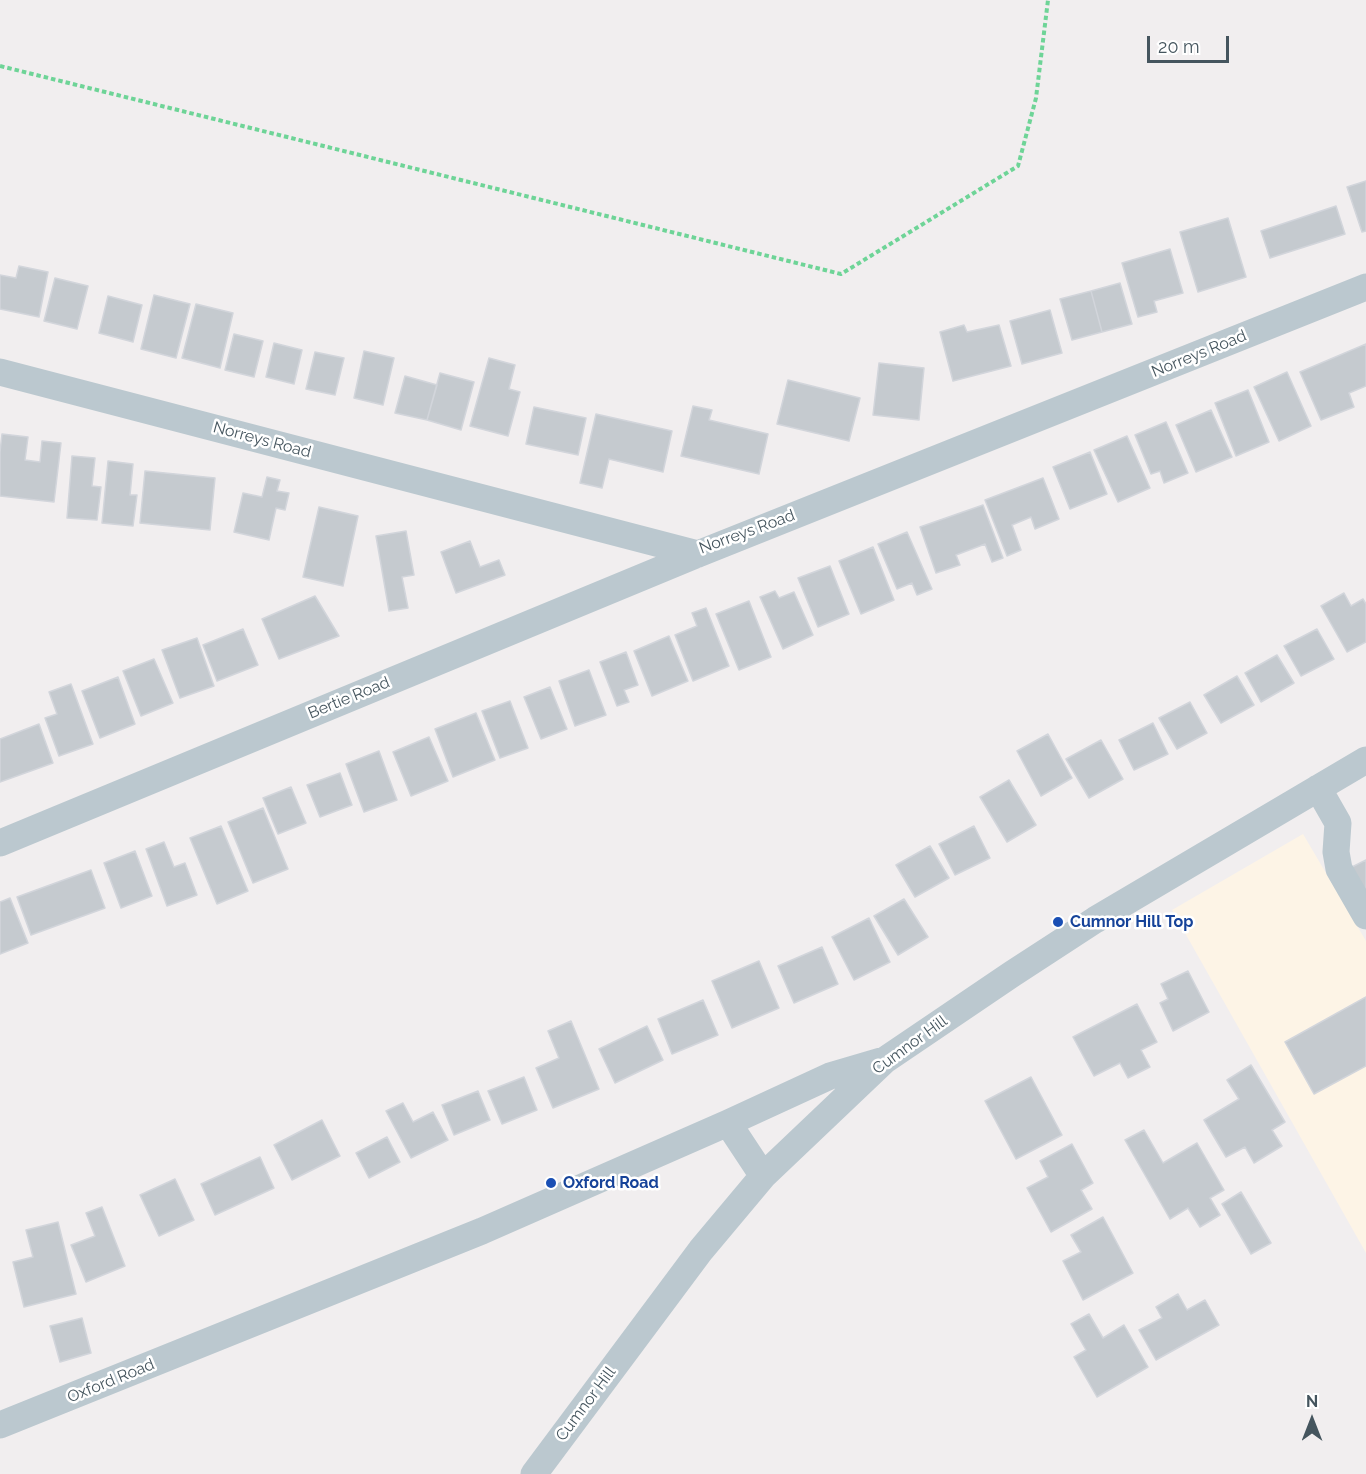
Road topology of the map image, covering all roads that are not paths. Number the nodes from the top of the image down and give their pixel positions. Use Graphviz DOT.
graph roads {
  1 [pos="1366,287"];
  2 [pos="0,372"];
  3 [pos="698,554"];
  4 [pos="1366,760"];
  5 [pos="1318,788"];
  6 [pos="0,843"];
  7 [pos="1366,916"];
  8 [pos="885,1060"];
  9 [pos="728,1123"];
  10 [pos="763,1176"];
  11 [pos="0,1425"];
  12 [pos="534,1474"];
  1 -- 3 [label="street, Norreys Road"];
  2 -- 3 [label="street, Norreys Road"];
  3 -- 6 [label="street, Bertie Road"];
  4 -- 5 [label="street, Cumnor Hill"];
  5 -- 7 [label="street"];
  5 -- 8 [label="street, Cumnor Hill"];
  8 -- 9 [label="street, Oxford Road"];
  8 -- 10 [label="street, Cumnor Hill"];
  9 -- 10 [label="street"];
  9 -- 11 [label="street, Oxford Road"];
  10 -- 12 [label="street, Cumnor Hill"];
}
